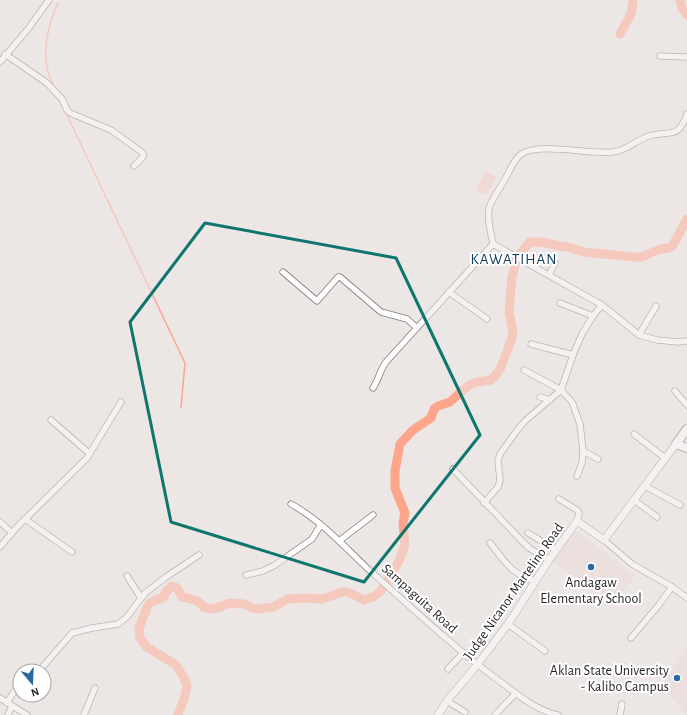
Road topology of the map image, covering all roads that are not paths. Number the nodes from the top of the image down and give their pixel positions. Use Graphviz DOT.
graph roads {
  1 [pos="48,0"];
  2 [pos="5,54"];
  3 [pos="660,56"];
  4 [pos="687,57"];
  5 [pos="0,62"];
  6 [pos="687,114"];
  7 [pos="134,166"];
  8 [pos="493,244"];
  9 [pos="555,263"];
  10 [pos="283,272"];
  11 [pos="549,275"];
  12 [pos="449,292"];
  13 [pos="560,302"];
  14 [pos="602,305"];
  15 [pos="656,306"];
  16 [pos="592,316"];
  17 [pos="487,319"];
  18 [pos="417,328"];
  19 [pos="639,335"];
  20 [pos="687,341"];
  21 [pos="531,344"];
  22 [pos="573,355"];
  23 [pos="524,370"];
  24 [pos="373,388"];
  25 [pos="561,390"];
  26 [pos="675,391"];
  27 [pos="540,397"];
  28 [pos="550,400"];
  29 [pos="121,402"];
  30 [pos="687,405"];
  31 [pos="51,420"];
  32 [pos="687,429"];
  33 [pos="634,434"];
  34 [pos="676,444"];
  35 [pos="687,448"];
  36 [pos="583,451"];
  37 [pos="90,454"];
  38 [pos="665,458"];
  39 [pos="598,459"];
  40 [pos="453,469"];
  41 [pos="577,476"];
  42 [pos="645,486"];
  43 [pos="559,499"];
  44 [pos="634,500"];
  45 [pos="484,503"];
  46 [pos="291,504"];
  47 [pos="680,504"];
  48 [pos="373,516"];
  49 [pos="657,517"];
  50 [pos="25,519"];
  51 [pos="0,522"];
  52 [pos="577,522"];
  53 [pos="319,523"];
  54 [pos="12,533"];
  55 [pos="528,533"];
  56 [pos="604,540"];
  57 [pos="339,541"];
  58 [pos="490,543"];
  59 [pos="0,547"];
  60 [pos="556,550"];
  61 [pos="72,552"];
  62 [pos="199,555"];
  63 [pos="549,560"];
  64 [pos="246,575"];
  65 [pos="127,576"];
  66 [pos="536,581"];
  67 [pos="672,587"];
  68 [pos="141,598"];
  69 [pos="687,598"];
  70 [pos="508,624"];
  71 [pos="631,638"];
  72 [pos="545,651"];
  73 [pos="463,653"];
  74 [pos="46,663"];
  75 [pos="477,665"];
  76 [pos="448,669"];
  77 [pos="95,688"];
  78 [pos="516,693"];
  79 [pos="0,698"];
  80 [pos="12,699"];
  81 [pos="447,701"];
  82 [pos="622,704"];
  83 [pos="10,705"];
  84 [pos="465,712"];
  85 [pos="8,715"];
  86 [pos="27,715"];
  87 [pos="84,715"];
  88 [pos="438,715"];
  89 [pos="494,715"];
  90 [pos="558,715"];
  91 [pos="620,715"];
  1 -- 2 [label="street"];
  2 -- 5 [label="street"];
  2 -- 7 [label="street"];
  3 -- 4 [label="street"];
  6 -- 8 [label="street"];
  8 -- 11 [label="street"];
  8 -- 12 [label="street"];
  9 -- 11 [label="street"];
  10 -- 18 [label="street"];
  11 -- 14 [label="street"];
  12 -- 17 [label="street"];
  12 -- 18 [label="street"];
  13 -- 16 [label="street"];
  14 -- 16 [label="street"];
  14 -- 19 [label="street"];
  15 -- 19 [label="street"];
  16 -- 22 [label="street"];
  18 -- 24 [label="street"];
  19 -- 20 [label="street"];
  21 -- 22 [label="street"];
  22 -- 25 [label="street"];
  23 -- 25 [label="street"];
  25 -- 28 [label="street"];
  25 -- 36 [label="street"];
  26 -- 30 [label="street"];
  27 -- 28 [label="street"];
  28 -- 45 [label="street"];
  29 -- 37 [label="street"];
  31 -- 37 [label="street"];
  32 -- 34 [label="main road"];
  33 -- 38 [label="street"];
  34 -- 35 [label="main road"];
  34 -- 38 [label="street"];
  36 -- 39 [label="street"];
  36 -- 41 [label="street"];
  37 -- 50 [label="street"];
  38 -- 42 [label="street"];
  40 -- 45 [label="street"];
  42 -- 44 [label="street"];
  42 -- 47 [label="street"];
  43 -- 52 [label="street"];
  44 -- 49 [label="street"];
  44 -- 56 [label="street"];
  45 -- 63 [label="street"];
  46 -- 53 [label="street, Sampaguita Road"];
  48 -- 57 [label="street"];
  50 -- 54 [label="street"];
  50 -- 61 [label="street"];
  51 -- 54 [label="street"];
  52 -- 56 [label="street, Judge Nicanor Martelino Road"];
  52 -- 60 [label="street, Judge Nicanor Martelino Road"];
  53 -- 57 [label="street, Sampaguita Road"];
  53 -- 64 [label="street"];
  54 -- 59 [label="street"];
  55 -- 60 [label="street"];
  56 -- 67 [label="street"];
  57 -- 73 [label="street, Sampaguita Road"];
  58 -- 66 [label="street"];
  60 -- 63 [label="street, Judge Nicanor Martelino Road"];
  62 -- 68 [label="street"];
  63 -- 66 [label="street, Judge Nicanor Martelino Road"];
  65 -- 68 [label="street"];
  66 -- 70 [label="street, Judge Nicanor Martelino Road"];
  67 -- 69 [label="street"];
  67 -- 71 [label="street"];
  68 -- 74 [label="street"];
  70 -- 72 [label="street"];
  70 -- 75 [label="street, Judge Nicanor Martelino Road"];
  73 -- 75 [label="street, Sampaguita Road"];
  73 -- 76 [label="street"];
  75 -- 78 [label="street, Sampaguita Road"];
  75 -- 81 [label="street, Judge Nicanor Martelino Road"];
  77 -- 87 [label="street"];
  78 -- 89 [label="street"];
  78 -- 90 [label="street, Sampaguita Road"];
  79 -- 83 [label="street"];
  80 -- 83 [label="street"];
  81 -- 84 [label="street"];
  81 -- 88 [label="street, Judge Nicanor Martelino Road"];
  82 -- 91 [label="street"];
  83 -- 85 [label="street"];
  83 -- 86 [label="street"];
}
